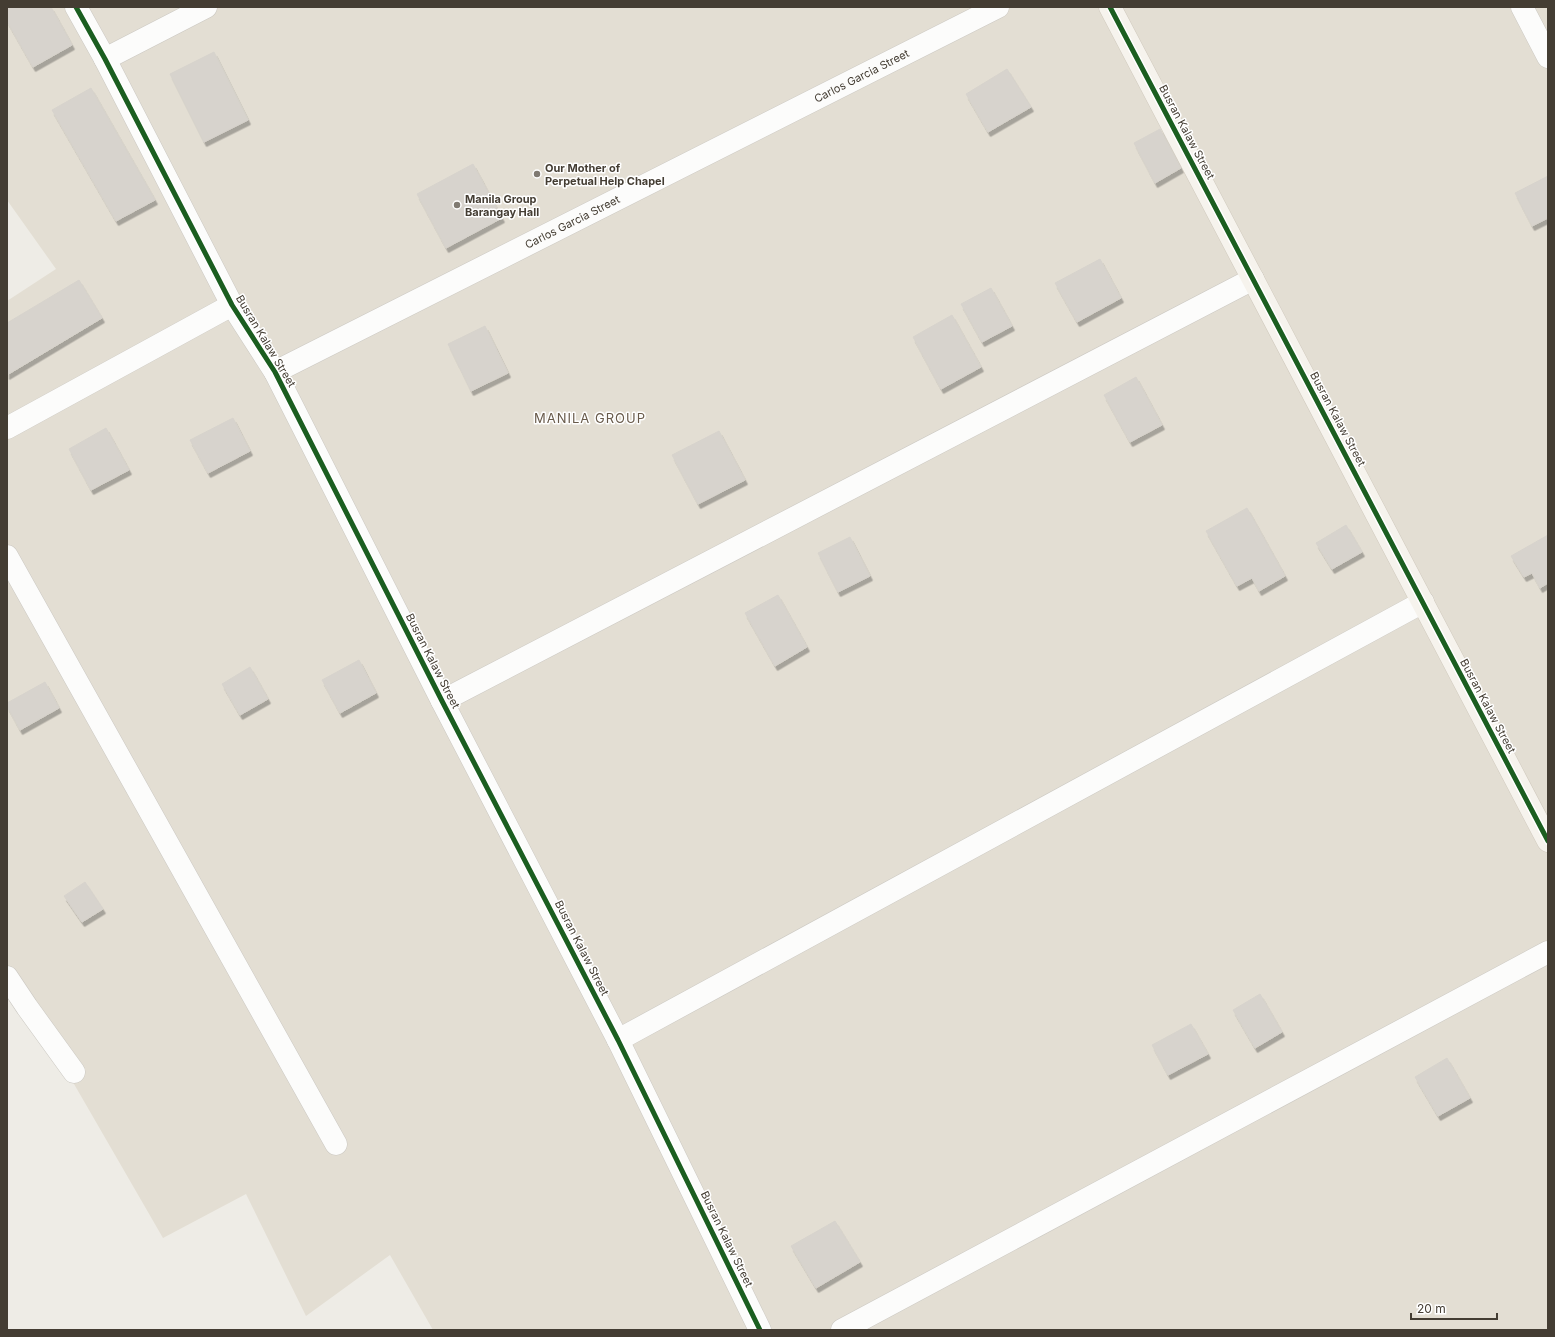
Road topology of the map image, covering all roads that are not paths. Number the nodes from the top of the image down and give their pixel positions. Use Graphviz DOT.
graph roads {
  1 [pos="76,7"];
  2 [pos="206,7"];
  3 [pos="998,7"];
  4 [pos="1110,7"];
  5 [pos="1522,7"];
  6 [pos="1548,57"];
  7 [pos="105,59"];
  8 [pos="1253,279"];
  9 [pos="232,305"];
  10 [pos="275,372"];
  11 [pos="7,428"];
  12 [pos="7,556"];
  13 [pos="1422,602"];
  14 [pos="442,701"];
  15 [pos="1548,841"];
  16 [pos="1548,952"];
  17 [pos="7,977"];
  18 [pos="618,1040"];
  19 [pos="74,1072"];
  20 [pos="336,1144"];
  21 [pos="760,1330"];
  22 [pos="842,1330"];
  1 -- 7 [label="street, Busran Kalaw Street"];
  2 -- 7 [label="street"];
  3 -- 10 [label="street, Carlos Garcia Street"];
  4 -- 8 [label="street, Busran Kalaw Street"];
  5 -- 6 [label="street"];
  7 -- 9 [label="street, Busran Kalaw Street"];
  8 -- 13 [label="street, Busran Kalaw Street"];
  8 -- 14 [label="street"];
  9 -- 10 [label="street, Busran Kalaw Street"];
  9 -- 11 [label="street"];
  10 -- 14 [label="street, Busran Kalaw Street"];
  12 -- 20 [label="street"];
  13 -- 15 [label="street, Busran Kalaw Street"];
  13 -- 18 [label="street"];
  14 -- 18 [label="street, Busran Kalaw Street"];
  16 -- 22 [label="street"];
  17 -- 19 [label="street"];
  18 -- 21 [label="street, Busran Kalaw Street"];
}
